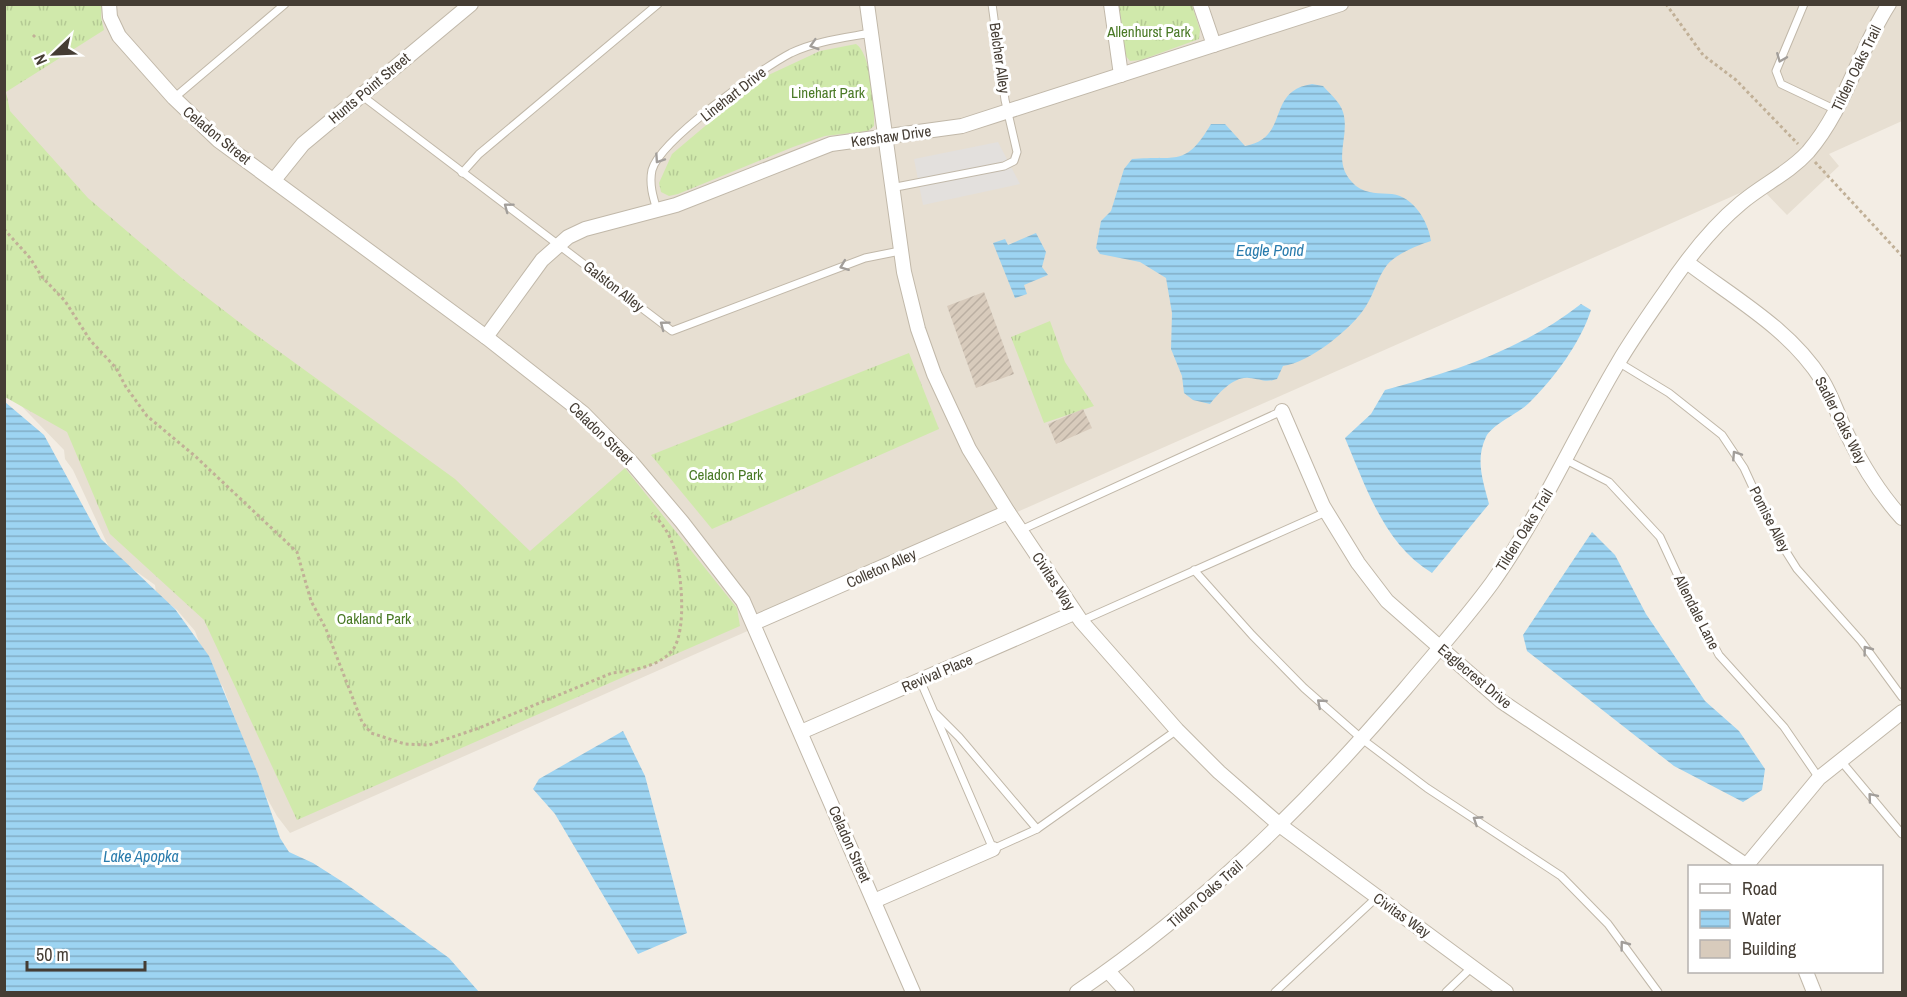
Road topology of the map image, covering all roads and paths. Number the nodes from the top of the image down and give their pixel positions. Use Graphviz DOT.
graph roads {
  1 [pos="285,4"];
  2 [pos="471,4"];
  3 [pos="658,4"];
  4 [pos="867,4"];
  5 [pos="992,4"];
  6 [pos="1111,4"];
  7 [pos="1200,4"];
  8 [pos="1341,4"];
  9 [pos="1666,4"];
  10 [pos="1804,4"];
  11 [pos="1889,4"];
  12 [pos="109,11"];
  13 [pos="871,33"];
  14 [pos="1214,45"];
  15 [pos="1121,75"];
  16 [pos="360,95"];
  17 [pos="174,98"];
  18 [pos="1837,110"];
  19 [pos="1008,112"];
  20 [pos="884,136"];
  21 [pos="1807,154"];
  22 [pos="462,173"];
  23 [pos="274,180"];
  24 [pos="891,189"];
  25 [pos="657,210"];
  26 [pos="4,229"];
  27 [pos="558,244"];
  28 [pos="900,251"];
  29 [pos="1902,256"];
  30 [pos="1688,263"];
  31 [pos="486,337"];
  32 [pos="1618,362"];
  33 [pos="1282,411"];
  34 [pos="1566,460"];
  35 [pos="1008,512"];
  36 [pos="1326,512"];
  37 [pos="652,513"];
  38 [pos="1902,518"];
  39 [pos="1021,530"];
  40 [pos="1194,570"];
  41 [pos="1078,617"];
  42 [pos="754,623"];
  43 [pos="1441,647"];
  44 [pos="920,680"];
  45 [pos="1902,697"];
  46 [pos="1902,712"];
  47 [pos="935,714"];
  48 [pos="1177,730"];
  49 [pos="801,732"];
  50 [pos="1362,739"];
  51 [pos="1841,761"];
  52 [pos="1820,778"];
  53 [pos="1281,826"];
  54 [pos="1037,829"];
  55 [pos="1902,834"];
  56 [pos="993,849"];
  57 [pos="1745,865"];
  58 [pos="1748,865"];
  59 [pos="1376,898"];
  60 [pos="874,901"];
  61 [pos="1473,966"];
  62 [pos="1108,971"];
  63 [pos="1806,973"];
  64 [pos="913,993"];
  65 [pos="1077,993"];
  66 [pos="1127,993"];
  67 [pos="1275,993"];
  68 [pos="1446,993"];
  69 [pos="1506,993"];
  70 [pos="1658,993"];
  71 [pos="1814,993"];
  1 -- 17 [label="lane"];
  2 -- 16 [label="street, Hunts Point Street"];
  3 -- 22 [label="lane"];
  4 -- 13 [label="street, Civitas Way"];
  5 -- 19 [label="lane, Belcher Alley"];
  6 -- 15 [label="street"];
  7 -- 14 [label="street"];
  8 -- 14 [label="street, Kershaw Drive"];
  9 -- 21 [label="path"];
  10 -- 18 [label="lane, one-way"];
  11 -- 18 [label="street, Tilden Oaks Trail"];
  12 -- 17 [label="street, Celadon Street"];
  13 -- 20 [label="street, Civitas Way"];
  13 -- 25 [label="lane, Linehart Drive, one-way"];
  14 -- 15 [label="street, Kershaw Drive"];
  15 -- 19 [label="street, Kershaw Drive"];
  16 -- 22 [label="lane, Galston Alley"];
  16 -- 23 [label="street, Hunts Point Street"];
  17 -- 23 [label="street, Celadon Street"];
  18 -- 21 [label="street, Tilden Oaks Trail"];
  19 -- 20 [label="street, Kershaw Drive"];
  19 -- 24 [label="lane, Belcher Alley"];
  20 -- 24 [label="street, Civitas Way"];
  20 -- 25 [label="street, Kershaw Drive"];
  21 -- 29 [label="path"];
  21 -- 30 [label="street, Tilden Oaks Trail"];
  27 -- 22 [label="lane, Galston Alley, one-way"];
  23 -- 31 [label="street, Celadon Street"];
  24 -- 28 [label="street, Civitas Way"];
  25 -- 27 [label="street, Kershaw Drive"];
  26 -- 37 [label="path"];
  28 -- 27 [label="lane, Galston Alley, one-way"];
  27 -- 31 [label="street, Kershaw Drive"];
  28 -- 35 [label="street, Civitas Way"];
  30 -- 32 [label="street, Tilden Oaks Trail"];
  30 -- 38 [label="street, Sadler Oaks Way"];
  31 -- 42 [label="street, Celadon Street"];
  32 -- 34 [label="street, Tilden Oaks Trail"];
  45 -- 32 [label="lane, Pomise Alley, one-way"];
  33 -- 36 [label="street, Eaglecrest Drive"];
  33 -- 39 [label="lane"];
  34 -- 43 [label="street, Tilden Oaks Trail"];
  34 -- 52 [label="lane, Allendale Lane"];
  35 -- 39 [label="street, Civitas Way"];
  35 -- 42 [label="street, Colleton Alley"];
  36 -- 40 [label="lane"];
  36 -- 43 [label="street, Eaglecrest Drive"];
  39 -- 41 [label="street, Civitas Way"];
  40 -- 41 [label="lane"];
  50 -- 40 [label="lane, one-way"];
  41 -- 44 [label="street, Revival Place"];
  41 -- 48 [label="street, Civitas Way"];
  42 -- 49 [label="street, Celadon Street"];
  43 -- 50 [label="street, Tilden Oaks Trail"];
  43 -- 57 [label="street, Eaglecrest Drive"];
  44 -- 47 [label="lane"];
  44 -- 49 [label="street, Revival Place"];
  46 -- 51 [label="street"];
  47 -- 54 [label="lane"];
  47 -- 56 [label="lane"];
  48 -- 53 [label="street, Civitas Way"];
  48 -- 54 [label="lane"];
  49 -- 60 [label="street, Celadon Street"];
  50 -- 53 [label="street, Tilden Oaks Trail"];
  70 -- 50 [label="lane, one-way"];
  51 -- 52 [label="street"];
  55 -- 51 [label="lane, one-way"];
  52 -- 58 [label="street"];
  53 -- 59 [label="street, Civitas Way"];
  53 -- 62 [label="street, Tilden Oaks Trail"];
  54 -- 56 [label="lane"];
  56 -- 60 [label="street"];
  59 -- 61 [label="street, Civitas Way"];
  59 -- 67 [label="lane"];
  60 -- 64 [label="street, Celadon Street"];
  61 -- 68 [label="lane"];
  61 -- 69 [label="street, Civitas Way"];
  62 -- 65 [label="street, Tilden Oaks Trail"];
  62 -- 66 [label="street"];
  63 -- 71 [label="street"];
}
